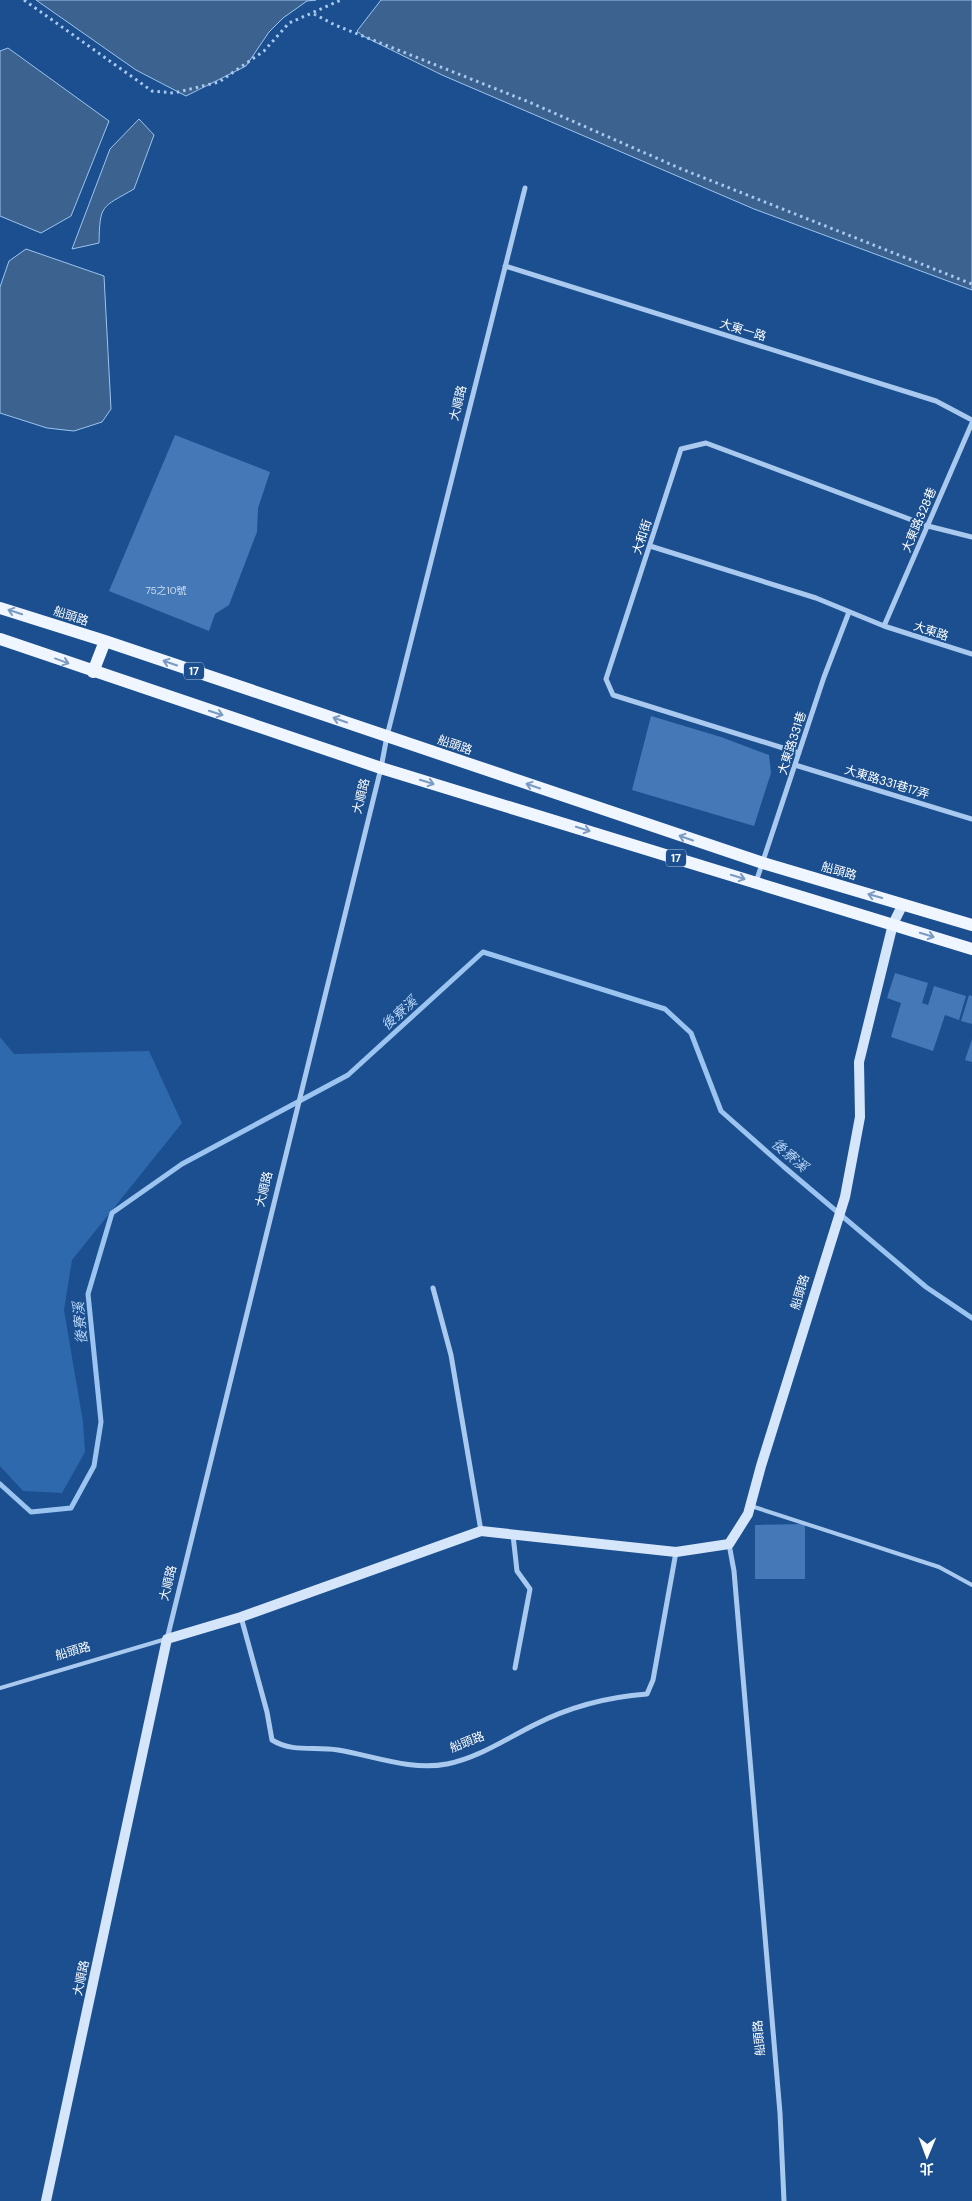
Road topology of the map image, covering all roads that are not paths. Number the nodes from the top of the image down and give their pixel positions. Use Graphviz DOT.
graph roads {
  1 [pos="525,188"];
  2 [pos="506,266"];
  3 [pos="972,421"];
  4 [pos="928,526"];
  5 [pos="972,537"];
  6 [pos="650,546"];
  7 [pos="0,608"];
  8 [pos="849,612"];
  9 [pos="884,626"];
  10 [pos="0,639"];
  11 [pos="105,641"];
  12 [pos="972,654"];
  13 [pos="93,672"];
  14 [pos="387,736"];
  15 [pos="799,753"];
  16 [pos="795,765"];
  17 [pos="380,768"];
  18 [pos="972,819"];
  19 [pos="763,864"];
  20 [pos="756,882"];
  21 [pos="903,904"];
  22 [pos="893,924"];
  23 [pos="972,925"];
  24 [pos="972,949"];
  25 [pos="433,1288"];
  26 [pos="750,1506"];
  27 [pos="480,1530"];
  28 [pos="512,1532"];
  29 [pos="729,1544"];
  30 [pos="676,1552"];
  31 [pos="972,1585"];
  32 [pos="241,1617"];
  33 [pos="167,1638"];
  34 [pos="515,1668"];
  35 [pos="0,1688"];
  36 [pos="46,2201"];
  37 [pos="784,2201"];
  1 -- 2 [label="street, 大順路"];
  2 -- 3 [label="street, 大東一路"];
  2 -- 14 [label="street, 大順路"];
  3 -- 4 [label="street, 大東路328巷"];
  4 -- 5 [label="street"];
  4 -- 6 [label="street, 大和街"];
  4 -- 9 [label="street, 大東路328巷"];
  6 -- 8 [label="street, 大東路"];
  6 -- 15 [label="street, 大和街"];
  11 -- 7 [label="main road, 船頭路 / 17, one-way"];
  8 -- 9 [label="street, 大東路"];
  8 -- 15 [label="street, 大東路331巷"];
  9 -- 12 [label="street, 大東路"];
  10 -- 13 [label="main road, 17, one-way"];
  11 -- 13 [label="main road"];
  14 -- 11 [label="main road, 船頭路 / 17, one-way"];
  13 -- 17 [label="main road, 17, one-way"];
  14 -- 17 [label="street, 大順路"];
  19 -- 14 [label="main road, 船頭路 / 17, one-way"];
  15 -- 16 [label="street, 大東路331巷"];
  16 -- 18 [label="street, 大東路331巷17弄"];
  16 -- 19 [label="street, 大東路331巷"];
  17 -- 20 [label="main road, 17, one-way"];
  17 -- 33 [label="street, 大順路"];
  19 -- 20 [label="street, 大東路331巷"];
  21 -- 19 [label="main road, 船頭路 / 17, one-way"];
  20 -- 22 [label="main road, 17"];
  21 -- 22 [label="street, 船頭路"];
  21 -- 23 [label="main road, 船頭路 / 17"];
  22 -- 24 [label="main road, 17, one-way"];
  22 -- 26 [label="street, 船頭路"];
  25 -- 27 [label="street"];
  26 -- 29 [label="street, 船頭路"];
  26 -- 31 [label="lane"];
  27 -- 28 [label="street, 船頭路"];
  27 -- 32 [label="street, 船頭路"];
  28 -- 30 [label="street, 船頭路"];
  28 -- 34 [label="street"];
  29 -- 30 [label="street, 船頭路"];
  29 -- 37 [label="street, 船頭路"];
  30 -- 32 [label="street, 船頭路"];
  32 -- 33 [label="street, 船頭路"];
  33 -- 35 [label="lane, 船頭路"];
  33 -- 36 [label="street, 大順路"];
}
